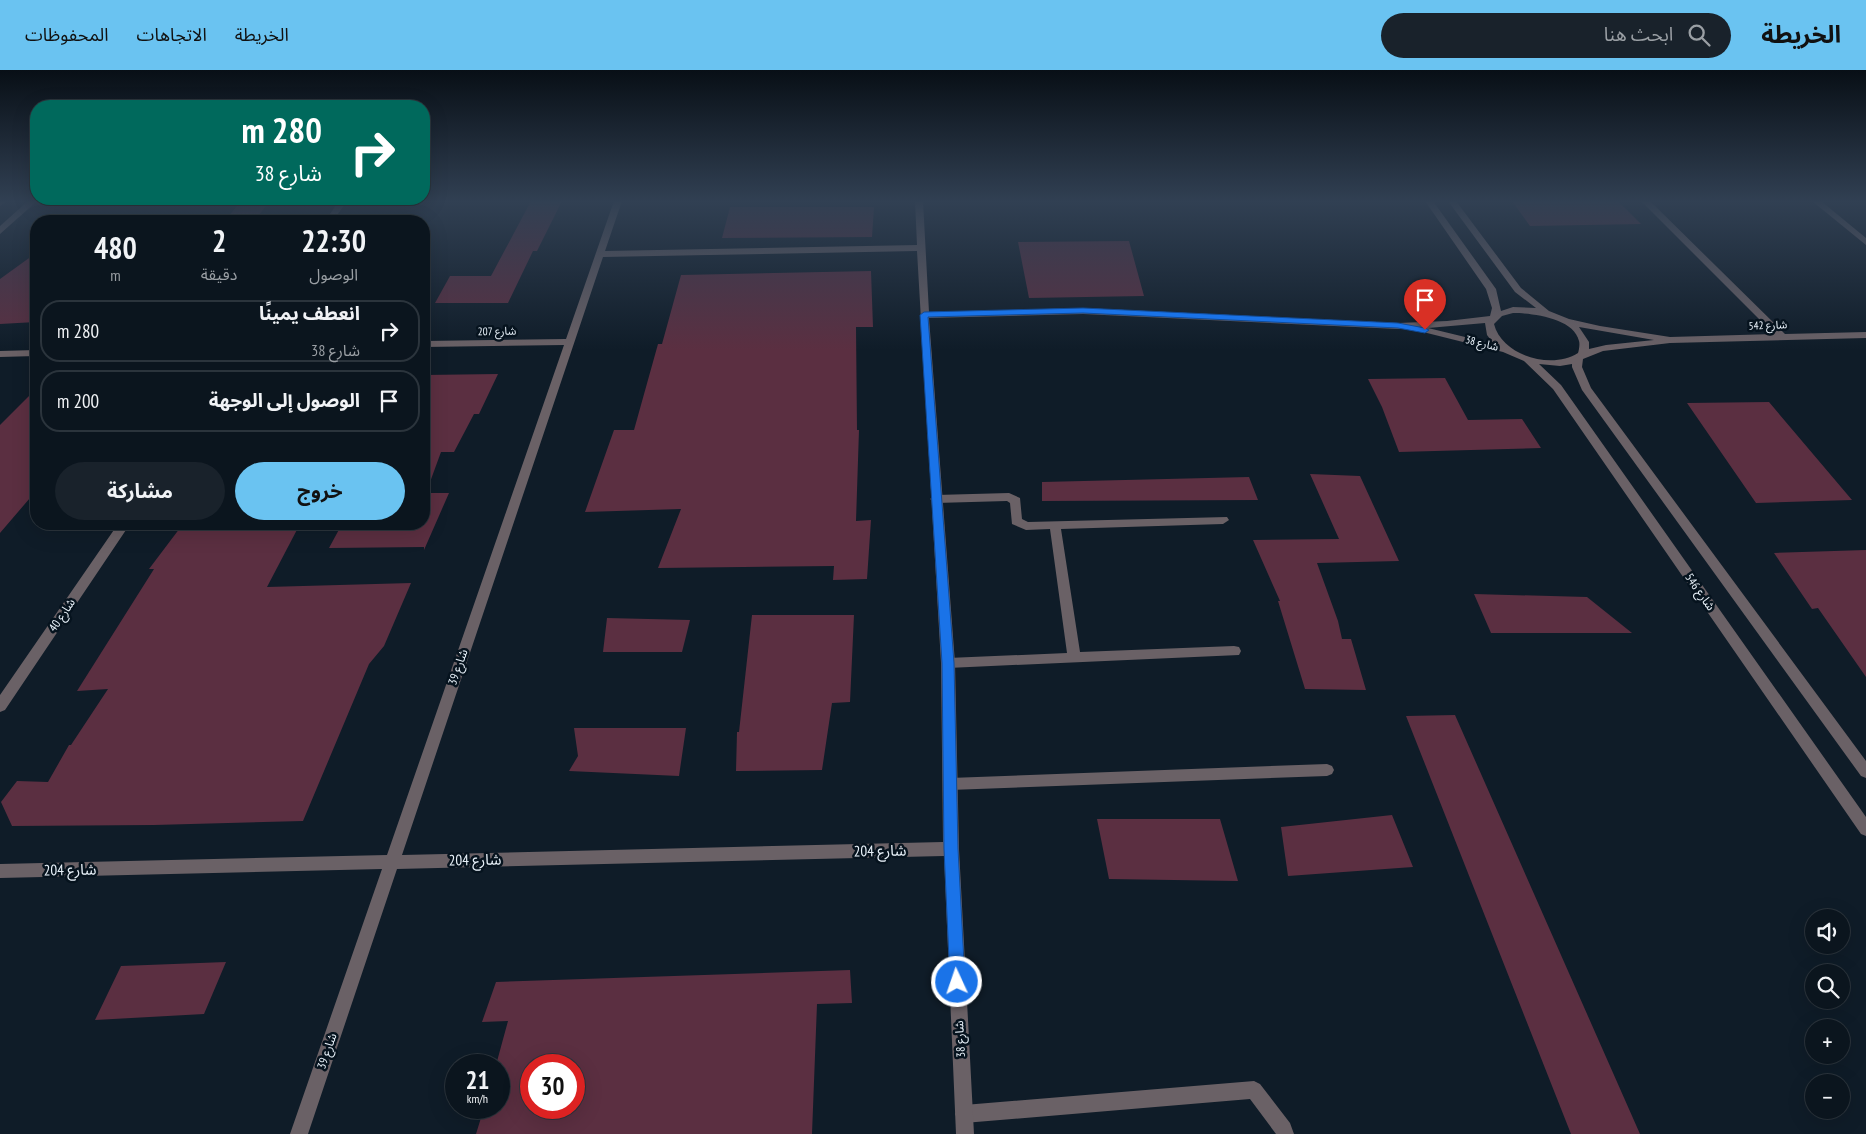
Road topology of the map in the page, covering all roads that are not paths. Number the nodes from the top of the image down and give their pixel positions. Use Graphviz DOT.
graph roads {
  1 [pos="601,251"];
  2 [pos="778,251"];
  3 [pos="920,251"];
  4 [pos="1464,251"];
  5 [pos="1489,251"];
  6 [pos="1695,251"];
  7 [pos="600,254"];
  8 [pos="924,315"];
  9 [pos="1493,317"];
  10 [pos="1558,318"];
  11 [pos="1398,326"];
  12 [pos="1866,335"];
  13 [pos="1782,337"];
  14 [pos="1670,340"];
  15 [pos="570,342"];
  16 [pos="430,344"];
  17 [pos="1506,350"];
  18 [pos="30,353"];
  19 [pos="0,354"];
  20 [pos="1581,356"];
  21 [pos="1528,359"];
  22 [pos="936,499"];
  23 [pos="1223,520"];
  24 [pos="1055,525"];
  25 [pos="120,530"];
  26 [pos="1234,651"];
  27 [pos="1074,657"];
  28 [pos="948,663"];
  29 [pos="0,706"];
  30 [pos="1327,770"];
  31 [pos="1866,772"];
  32 [pos="950,784"];
  33 [pos="1866,829"];
  34 [pos="951,849"];
  35 [pos="392,862"];
  36 [pos="0,871"];
  37 [pos="964,1114"];
  38 [pos="299,1134"];
  39 [pos="965,1134"];
  40 [pos="1285,1134"];
  1 -- 7 [label="street, شارع 39"];
  2 -- 7 [label="street"];
  3 -- 8 [label="street, شارع 38"];
  4 -- 9 [label="street"];
  5 -- 10 [label="street"];
  6 -- 13 [label="street"];
  7 -- 15 [label="street, شارع 39"];
  8 -- 11 [label="street, شارع 38"];
  8 -- 22 [label="street, شارع 38"];
  9 -- 10 [label="street, شارع 38"];
  9 -- 11 [label="street, شارع 38"];
  9 -- 17 [label="street"];
  10 -- 14 [label="street, شارع 542"];
  10 -- 20 [label="street"];
  11 -- 17 [label="street, شارع 38"];
  12 -- 13 [label="street, شارع 542"];
  13 -- 14 [label="street, شارع 542"];
  14 -- 20 [label="street, شارع 542"];
  15 -- 16 [label="street, شارع 207"];
  15 -- 35 [label="street, شارع 39"];
  17 -- 21 [label="street, شارع 38"];
  18 -- 19 [label="street"];
  20 -- 21 [label="street, شارع 542"];
  20 -- 31 [label="street"];
  21 -- 33 [label="street, شارع 546"];
  22 -- 24 [label="street"];
  22 -- 28 [label="street, شارع 38"];
  23 -- 24 [label="street"];
  24 -- 27 [label="street"];
  25 -- 29 [label="street, شارع 40"];
  26 -- 27 [label="street"];
  27 -- 28 [label="street"];
  28 -- 32 [label="street, شارع 38"];
  30 -- 32 [label="street"];
  32 -- 34 [label="street, شارع 38"];
  34 -- 35 [label="street, شارع 204"];
  34 -- 37 [label="street, شارع 38"];
  35 -- 36 [label="street, شارع 204"];
  35 -- 38 [label="street, شارع 39"];
  37 -- 39 [label="street, شارع 38"];
  37 -- 40 [label="street"];
}
